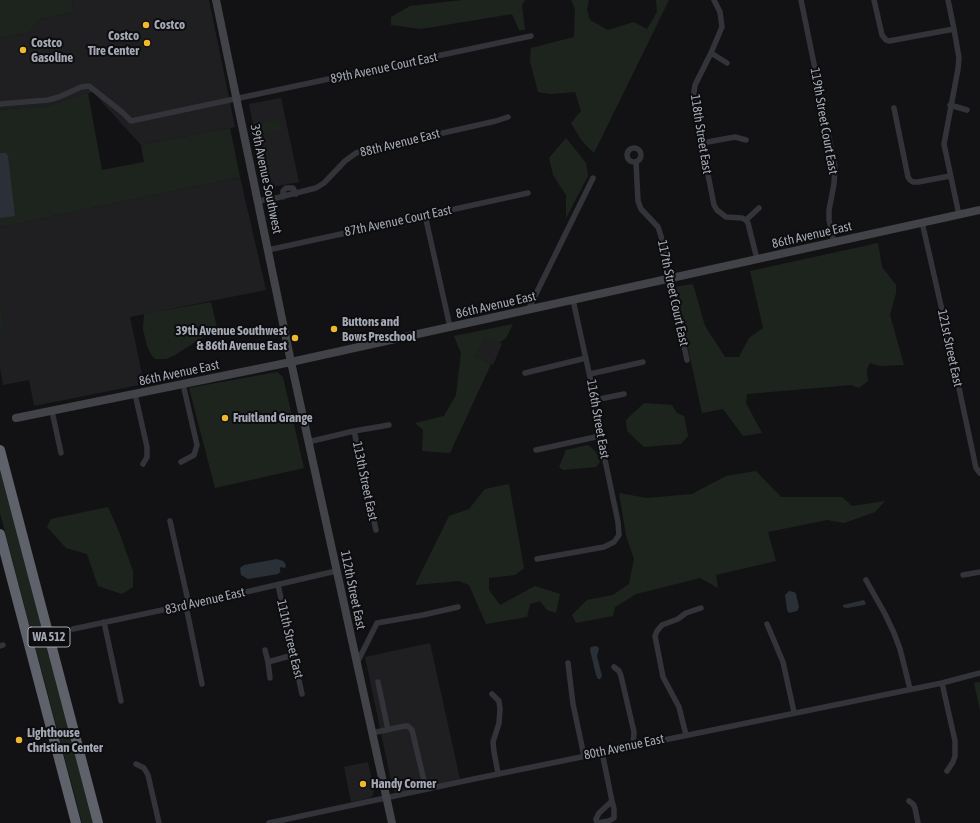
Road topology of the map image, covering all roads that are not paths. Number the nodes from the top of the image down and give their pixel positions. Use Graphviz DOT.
graph roads {
  1 [pos="216,0"];
  2 [pos="714,0"];
  3 [pos="801,0"];
  4 [pos="874,0"];
  5 [pos="948,0"];
  6 [pos="954,29"];
  7 [pos="531,36"];
  8 [pos="711,53"];
  9 [pos="727,62"];
  10 [pos="237,100"];
  11 [pos="0,104"];
  12 [pos="950,105"];
  13 [pos="894,108"];
  14 [pos="967,110"];
  15 [pos="508,117"];
  16 [pos="746,140"];
  17 [pos="702,143"];
  18 [pos="636,162"];
  19 [pos="950,176"];
  20 [pos="593,178"];
  21 [pos="528,192"];
  22 [pos="258,201"];
  23 [pos="759,208"];
  24 [pos="980,210"];
  25 [pos="425,215"];
  26 [pos="959,215"];
  27 [pos="746,220"];
  28 [pos="922,222"];
  29 [pos="834,242"];
  30 [pos="268,250"];
  31 [pos="757,259"];
  32 [pos="670,278"];
  33 [pos="573,300"];
  34 [pos="528,310"];
  35 [pos="450,327"];
  36 [pos="586,358"];
  37 [pos="687,360"];
  38 [pos="291,362"];
  39 [pos="643,362"];
  40 [pos="525,373"];
  41 [pos="590,374"];
  42 [pos="183,384"];
  43 [pos="135,394"];
  44 [pos="624,394"];
  45 [pos="595,400"];
  46 [pos="52,411"];
  47 [pos="16,418"];
  48 [pos="389,425"];
  49 [pos="354,431"];
  50 [pos="600,436"];
  51 [pos="308,442"];
  52 [pos="0,450"];
  53 [pos="536,450"];
  54 [pos="61,453"];
  55 [pos="181,462"];
  56 [pos="143,464"];
  57 [pos="979,473"];
  58 [pos="170,521"];
  59 [pos="376,530"];
  60 [pos="0,534"];
  61 [pos="537,559"];
  62 [pos="336,572"];
  63 [pos="980,572"];
  64 [pos="963,575"];
  65 [pos="866,580"];
  66 [pos="278,585"];
  67 [pos="187,605"];
  68 [pos="458,606"];
  69 [pos="701,608"];
  70 [pos="104,622"];
  71 [pos="767,624"];
  72 [pos="73,629"];
  73 [pos="265,650"];
  74 [pos="293,655"];
  75 [pos="268,662"];
  76 [pos="568,663"];
  77 [pos="356,664"];
  78 [pos="614,668"];
  79 [pos="980,673"];
  80 [pos="270,678"];
  81 [pos="378,682"];
  82 [pos="942,682"];
  83 [pos="202,684"];
  84 [pos="910,689"];
  85 [pos="302,694"];
  86 [pos="492,694"];
  87 [pos="121,701"];
  88 [pos="794,712"];
  89 [pos="388,730"];
  90 [pos="372,733"];
  91 [pos="686,735"];
  92 [pos="633,746"];
  93 [pos="602,752"];
  94 [pos="584,756"];
  95 [pos="136,764"];
  96 [pos="947,771"];
  97 [pos="498,774"];
  98 [pos="426,789"];
  99 [pos="386,798"];
  100 [pos="612,801"];
  101 [pos="909,801"];
  102 [pos="302,816"];
  103 [pos="280,822"];
  104 [pos="76,823"];
  105 [pos="98,823"];
  106 [pos="159,823"];
  107 [pos="269,823"];
  108 [pos="299,823"];
  109 [pos="392,823"];
  110 [pos="918,823"];
  1 -- 10 [label="street, 39th Avenue Southwest"];
  2 -- 8 [label="street, 118th Street East"];
  3 -- 29 [label="street, 119th Street Court East"];
  4 -- 6 [label="street"];
  5 -- 6 [label="street"];
  6 -- 12 [label="street"];
  7 -- 10 [label="street, 89th Avenue Court East"];
  8 -- 9 [label="street"];
  8 -- 17 [label="street, 118th Street East"];
  10 -- 11 [label="street, 89th Avenue Court East"];
  10 -- 22 [label="street, 39th Avenue Southwest"];
  12 -- 14 [label="street"];
  12 -- 19 [label="street"];
  13 -- 19 [label="street"];
  15 -- 22 [label="street, 88th Avenue East"];
  16 -- 17 [label="street"];
  17 -- 27 [label="street, 118th Street East"];
  18 -- 32 [label="street, 117th Street Court East"];
  19 -- 26 [label="street"];
  20 -- 34 [label="street"];
  21 -- 25 [label="street, 87th Avenue Court East"];
  22 -- 30 [label="street, 39th Avenue Southwest"];
  23 -- 27 [label="street"];
  24 -- 26 [label="street, 86th Avenue East"];
  25 -- 30 [label="street, 87th Avenue Court East"];
  25 -- 35 [label="street"];
  26 -- 28 [label="street, 86th Avenue East"];
  27 -- 31 [label="street"];
  28 -- 29 [label="street, 86th Avenue East"];
  28 -- 57 [label="street, 121st Street East"];
  29 -- 31 [label="street, 86th Avenue East"];
  30 -- 38 [label="street, 39th Avenue Southwest"];
  31 -- 32 [label="street, 86th Avenue East"];
  32 -- 33 [label="street, 86th Avenue East"];
  32 -- 37 [label="street, 117th Street Court East"];
  33 -- 34 [label="street, 86th Avenue East"];
  33 -- 36 [label="street, 116th Street East"];
  34 -- 35 [label="street, 86th Avenue East"];
  35 -- 38 [label="street, 86th Avenue East"];
  36 -- 40 [label="street"];
  36 -- 41 [label="street, 116th Street East"];
  38 -- 42 [label="street, 86th Avenue East"];
  38 -- 51 [label="street, 112th Street East"];
  39 -- 41 [label="street"];
  41 -- 45 [label="street, 116th Street East"];
  42 -- 43 [label="street, 86th Avenue East"];
  42 -- 55 [label="street"];
  43 -- 46 [label="street, 86th Avenue East"];
  43 -- 56 [label="street"];
  44 -- 45 [label="street"];
  45 -- 50 [label="street, 116th Street East"];
  46 -- 47 [label="street, 86th Avenue East"];
  46 -- 54 [label="street"];
  48 -- 49 [label="street"];
  49 -- 51 [label="street"];
  49 -- 59 [label="street, 113th Street East"];
  50 -- 53 [label="street"];
  50 -- 61 [label="street, 116th Street East"];
  51 -- 62 [label="street, 112th Street East"];
  52 -- 105 [label="highway, WA 512"];
  58 -- 67 [label="street"];
  60 -- 104 [label="highway, WA 512"];
  62 -- 66 [label="street, 83rd Avenue East"];
  62 -- 77 [label="street, 112th Street East"];
  63 -- 64 [label="street"];
  65 -- 84 [label="street"];
  66 -- 67 [label="street, 83rd Avenue East"];
  66 -- 74 [label="street, 111th Street East"];
  67 -- 70 [label="street, 83rd Avenue East"];
  67 -- 83 [label="street"];
  68 -- 77 [label="street"];
  69 -- 91 [label="street"];
  70 -- 72 [label="street, 83rd Avenue East"];
  70 -- 87 [label="street"];
  71 -- 88 [label="street"];
  73 -- 75 [label="street"];
  74 -- 75 [label="street"];
  74 -- 85 [label="street, 111th Street East"];
  75 -- 80 [label="street"];
  76 -- 94 [label="street"];
  77 -- 90 [label="street, 112th Street East"];
  78 -- 92 [label="street"];
  79 -- 82 [label="street, 80th Avenue East"];
  81 -- 89 [label="street"];
  82 -- 84 [label="street, 80th Avenue East"];
  82 -- 96 [label="street"];
  84 -- 88 [label="street, 80th Avenue East"];
  86 -- 97 [label="street"];
  88 -- 91 [label="street, 80th Avenue East"];
  89 -- 90 [label="street"];
  89 -- 98 [label="street"];
  90 -- 99 [label="street, 112th Street East"];
  91 -- 92 [label="street, 80th Avenue East"];
  92 -- 93 [label="street, 80th Avenue East"];
  93 -- 94 [label="street, 80th Avenue East"];
  93 -- 100 [label="street"];
  94 -- 97 [label="street, 80th Avenue East"];
  95 -- 106 [label="street"];
  97 -- 98 [label="street, 80th Avenue East"];
  98 -- 99 [label="street, 80th Avenue East"];
  99 -- 102 [label="street, 80th Avenue East"];
  99 -- 109 [label="street, 112th Street East"];
  101 -- 110 [label="street"];
  102 -- 103 [label="street, 80th Avenue East"];
  102 -- 108 [label="street"];
  103 -- 107 [label="street, 80th Avenue East"];
}
